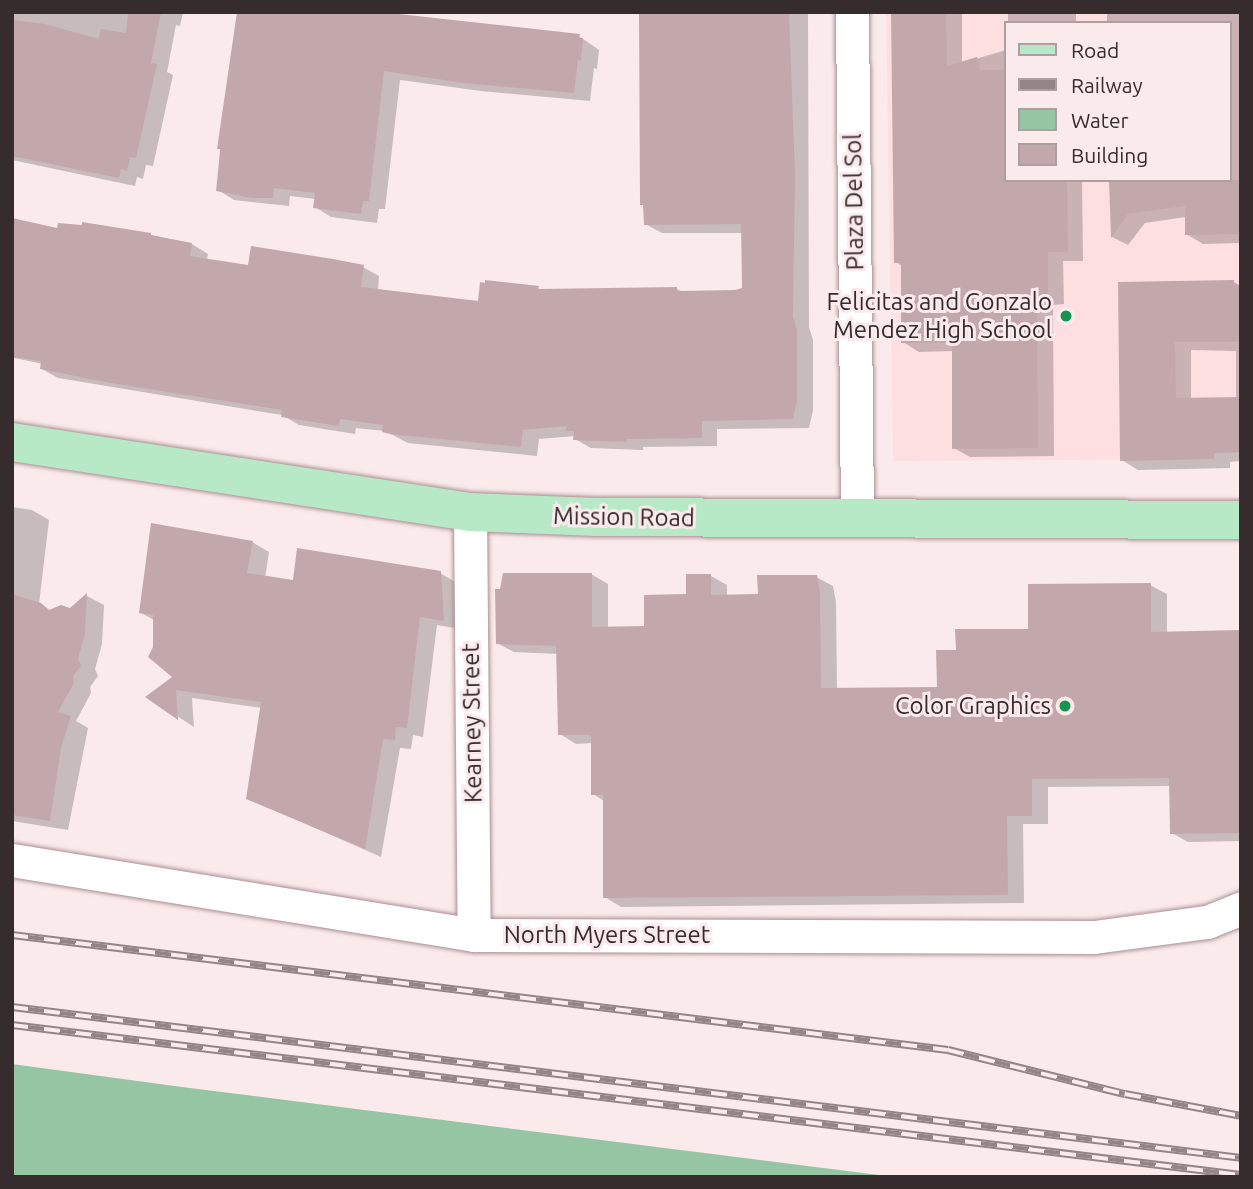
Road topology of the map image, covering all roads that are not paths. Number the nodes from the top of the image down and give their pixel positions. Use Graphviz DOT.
graph roads {
  1 [pos="852,12"];
  2 [pos="12,442"];
  3 [pos="470,512"];
  4 [pos="858,518"];
  5 [pos="1241,520"];
  6 [pos="12,860"];
  7 [pos="1241,908"];
  8 [pos="1207,922"];
  9 [pos="1241,929"];
  10 [pos="474,935"];
  1 -- 4 [label="street, Plaza Del Sol"];
  2 -- 3 [label="main road, Mission Road"];
  3 -- 4 [label="main road, Mission Road"];
  3 -- 10 [label="street, Kearney Street"];
  4 -- 5 [label="main road, Mission Road"];
  6 -- 10 [label="street, North Myers Street"];
  7 -- 8 [label="street, North Myers Street"];
  8 -- 9 [label="street, North Myers Street"];
  8 -- 10 [label="street, North Myers Street"];
}
